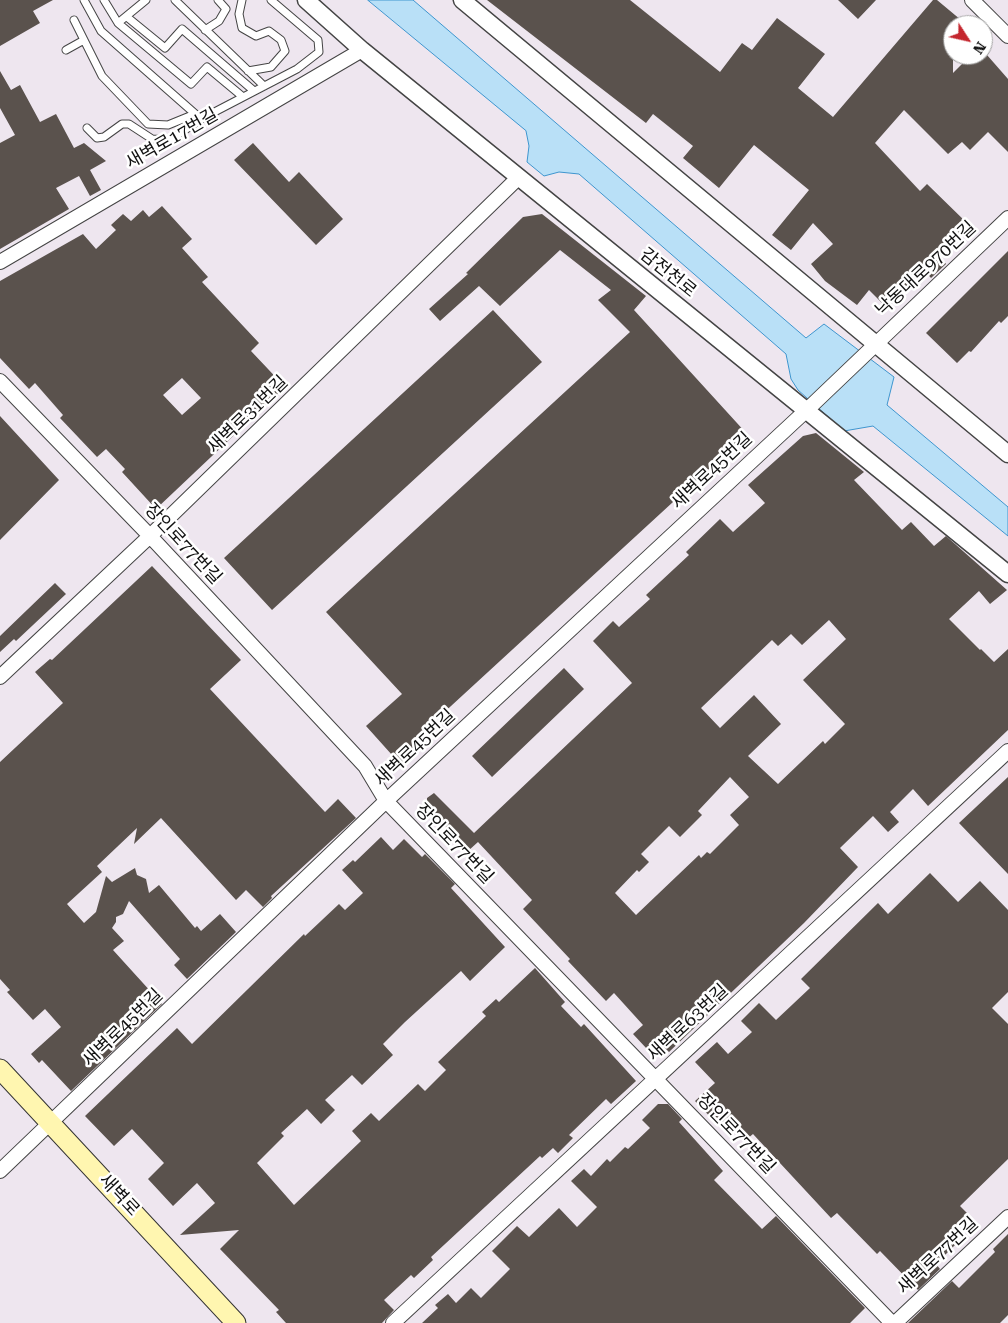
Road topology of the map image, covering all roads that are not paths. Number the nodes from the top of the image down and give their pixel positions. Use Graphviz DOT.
graph roads {
  1 [pos="84,0"];
  2 [pos="104,0"];
  3 [pos="146,0"];
  4 [pos="174,0"];
  5 [pos="218,0"];
  6 [pos="242,0"];
  7 [pos="271,0"];
  8 [pos="306,0"];
  9 [pos="462,0"];
  10 [pos="972,0"];
  11 [pos="127,17"];
  12 [pos="74,20"];
  13 [pos="118,23"];
  14 [pos="205,30"];
  15 [pos="1008,36"];
  16 [pos="84,40"];
  17 [pos="66,50"];
  18 [pos="362,50"];
  19 [pos="248,71"];
  20 [pos="264,86"];
  21 [pos="254,91"];
  22 [pos="243,97"];
  23 [pos="198,116"];
  24 [pos="87,128"];
  25 [pos="519,177"];
  26 [pos="1008,218"];
  27 [pos="0,262"];
  28 [pos="872,345"];
  29 [pos="0,381"];
  30 [pos="808,408"];
  31 [pos="1008,454"];
  32 [pos="150,536"];
  33 [pos="1008,574"];
  34 [pos="0,677"];
  35 [pos="1008,752"];
  36 [pos="386,801"];
  37 [pos="0,1069"];
  38 [pos="656,1078"];
  39 [pos="51,1123"];
  40 [pos="0,1171"];
  41 [pos="1008,1217"];
  42 [pos="236,1323"];
  43 [pos="393,1323"];
  44 [pos="894,1323"];
  1 -- 23 [label="lane"];
  2 -- 13 [label="lane"];
  3 -- 11 [label="lane"];
  4 -- 14 [label="lane"];
  5 -- 14 [label="lane"];
  6 -- 19 [label="lane"];
  7 -- 20 [label="lane"];
  8 -- 18 [label="street, 감전천로"];
  9 -- 28 [label="street"];
  10 -- 15 [label="street"];
  11 -- 13 [label="lane"];
  11 -- 21 [label="lane"];
  12 -- 16 [label="lane"];
  13 -- 22 [label="lane"];
  14 -- 19 [label="lane"];
  16 -- 17 [label="lane"];
  16 -- 23 [label="lane"];
  18 -- 25 [label="street, 감전천로"];
  18 -- 27 [label="street, 새벽로17번길"];
  19 -- 20 [label="lane"];
  20 -- 21 [label="lane"];
  21 -- 22 [label="lane"];
  22 -- 23 [label="lane"];
  23 -- 24 [label="lane"];
  25 -- 30 [label="street, 감전천로"];
  25 -- 32 [label="street, 새벽로31번길"];
  26 -- 28 [label="street, 낙동대로970번길"];
  28 -- 30 [label="street, 낙동대로970번길"];
  28 -- 31 [label="street"];
  29 -- 32 [label="street, 장인로77번길"];
  30 -- 33 [label="street, 감전천로"];
  30 -- 36 [label="street, 새벽로45번길"];
  32 -- 34 [label="street, 새벽로31번길"];
  32 -- 36 [label="street, 장인로77번길"];
  35 -- 38 [label="street, 새벽로63번길"];
  36 -- 38 [label="street, 장인로77번길"];
  36 -- 39 [label="street, 새벽로45번길"];
  37 -- 39 [label="main road, 새벽로"];
  38 -- 43 [label="street, 새벽로63번길"];
  38 -- 44 [label="street, 장인로77번길"];
  39 -- 40 [label="street, 새벽로45번길"];
  39 -- 42 [label="main road, 새벽로"];
  41 -- 44 [label="street, 새벽로77번길"];
}
